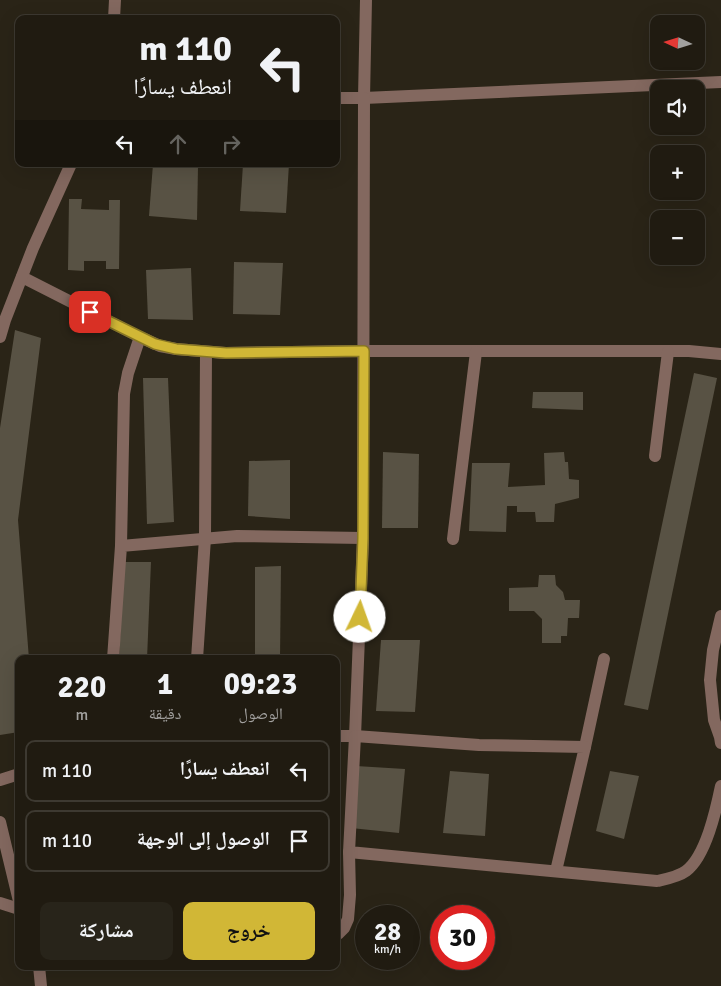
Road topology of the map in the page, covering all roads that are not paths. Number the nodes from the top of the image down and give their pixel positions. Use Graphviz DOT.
graph roads {
  1 [pos="115,0"];
  2 [pos="366,0"];
  3 [pos="114,15"];
  4 [pos="721,82"];
  5 [pos="340,98"];
  6 [pos="364,98"];
  7 [pos="70,167"];
  8 [pos="22,278"];
  9 [pos="0,337"];
  10 [pos="140,337"];
  11 [pos="364,351"];
  12 [pos="206,352"];
  13 [pos="476,352"];
  14 [pos="668,352"];
  15 [pos="721,354"];
  16 [pos="655,456"];
  17 [pos="205,538"];
  18 [pos="363,538"];
  19 [pos="453,539"];
  20 [pos="121,546"];
  21 [pos="721,616"];
  22 [pos="113,655"];
  23 [pos="197,655"];
  24 [pos="604,660"];
  25 [pos="340,736"];
  26 [pos="355,736"];
  27 [pos="721,743"];
  28 [pos="585,747"];
  29 [pos="15,775"];
  30 [pos="0,780"];
  31 [pos="721,786"];
  32 [pos="0,822"];
  33 [pos="349,852"];
  34 [pos="556,871"];
  35 [pos="15,884"];
  36 [pos="0,903"];
  37 [pos="15,908"];
  38 [pos="340,932"];
  39 [pos="39,970"];
  40 [pos="41,986"];
  1 -- 3 [label="street"];
  2 -- 6 [label="street"];
  4 -- 6 [label="street"];
  5 -- 6 [label="street"];
  6 -- 11 [label="street"];
  7 -- 8 [label="street"];
  8 -- 9 [label="street"];
  8 -- 10 [label="street"];
  10 -- 12 [label="street"];
  10 -- 20 [label="street"];
  11 -- 12 [label="street"];
  11 -- 13 [label="street"];
  11 -- 18 [label="street"];
  12 -- 17 [label="street"];
  13 -- 14 [label="street"];
  13 -- 19 [label="street"];
  14 -- 15 [label="street"];
  14 -- 16 [label="street"];
  17 -- 18 [label="street"];
  17 -- 20 [label="street"];
  17 -- 23 [label="street"];
  18 -- 26 [label="street"];
  20 -- 22 [label="street"];
  21 -- 27 [label="street"];
  24 -- 28 [label="street"];
  25 -- 26 [label="street"];
  26 -- 28 [label="street"];
  26 -- 33 [label="street"];
  28 -- 34 [label="street"];
  29 -- 30 [label="street"];
  31 -- 34 [label="street"];
  32 -- 35 [label="street"];
  33 -- 34 [label="street"];
  33 -- 38 [label="street"];
  36 -- 37 [label="street"];
  39 -- 40 [label="street"];
}
